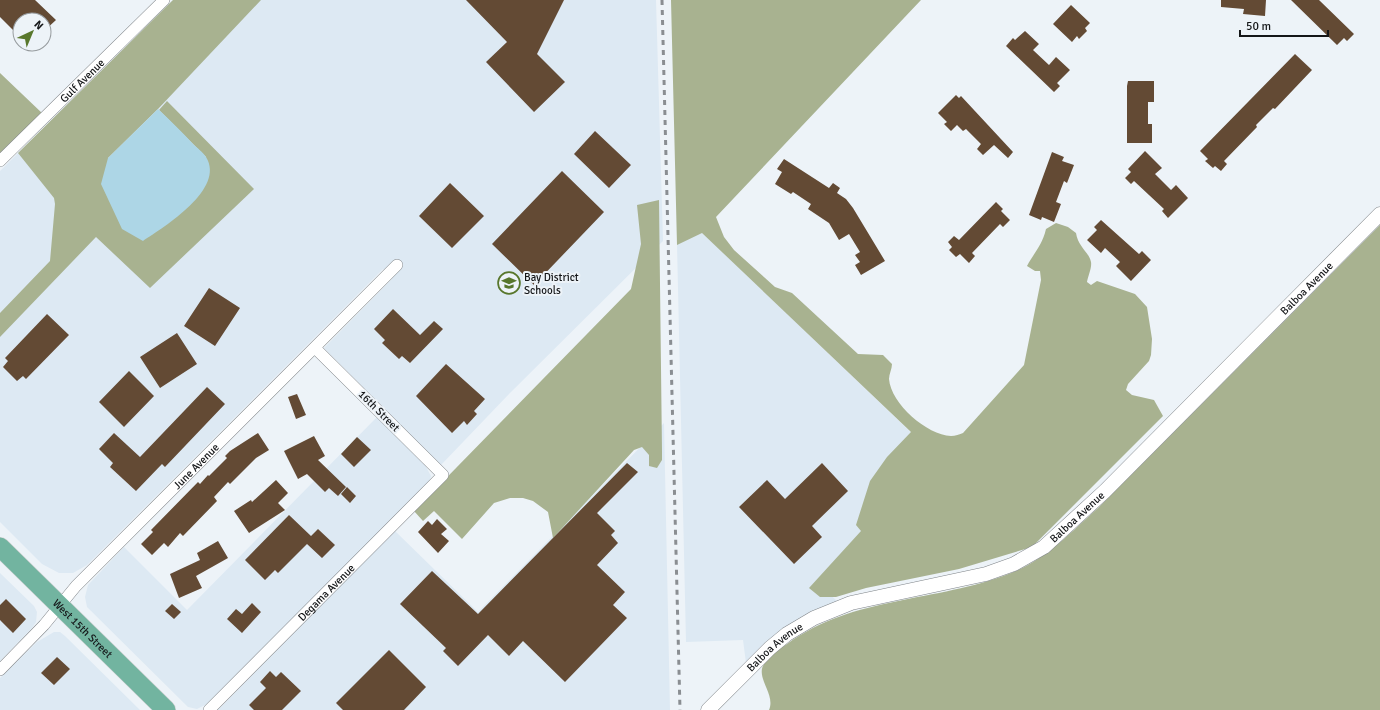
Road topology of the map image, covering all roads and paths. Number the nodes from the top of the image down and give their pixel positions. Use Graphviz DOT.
graph roads {
  1 [pos="164,0"];
  2 [pos="0,161"];
  3 [pos="1380,214"];
  4 [pos="397,265"];
  5 [pos="315,348"];
  6 [pos="443,475"];
  7 [pos="0,547"];
  8 [pos="60,606"];
  9 [pos="0,670"];
  10 [pos="166,710"];
  11 [pos="209,710"];
  12 [pos="708,710"];
  1 -- 2 [label="street, Gulf Avenue"];
  3 -- 12 [label="street, Balboa Avenue"];
  4 -- 5 [label="street, June Avenue"];
  5 -- 6 [label="street, 16th Street"];
  5 -- 8 [label="street, June Avenue"];
  6 -- 11 [label="street, Degama Avenue"];
  7 -- 8 [label="highway, West 15th Street"];
  8 -- 9 [label="street, June Avenue"];
  8 -- 10 [label="highway, West 15th Street"];
}
